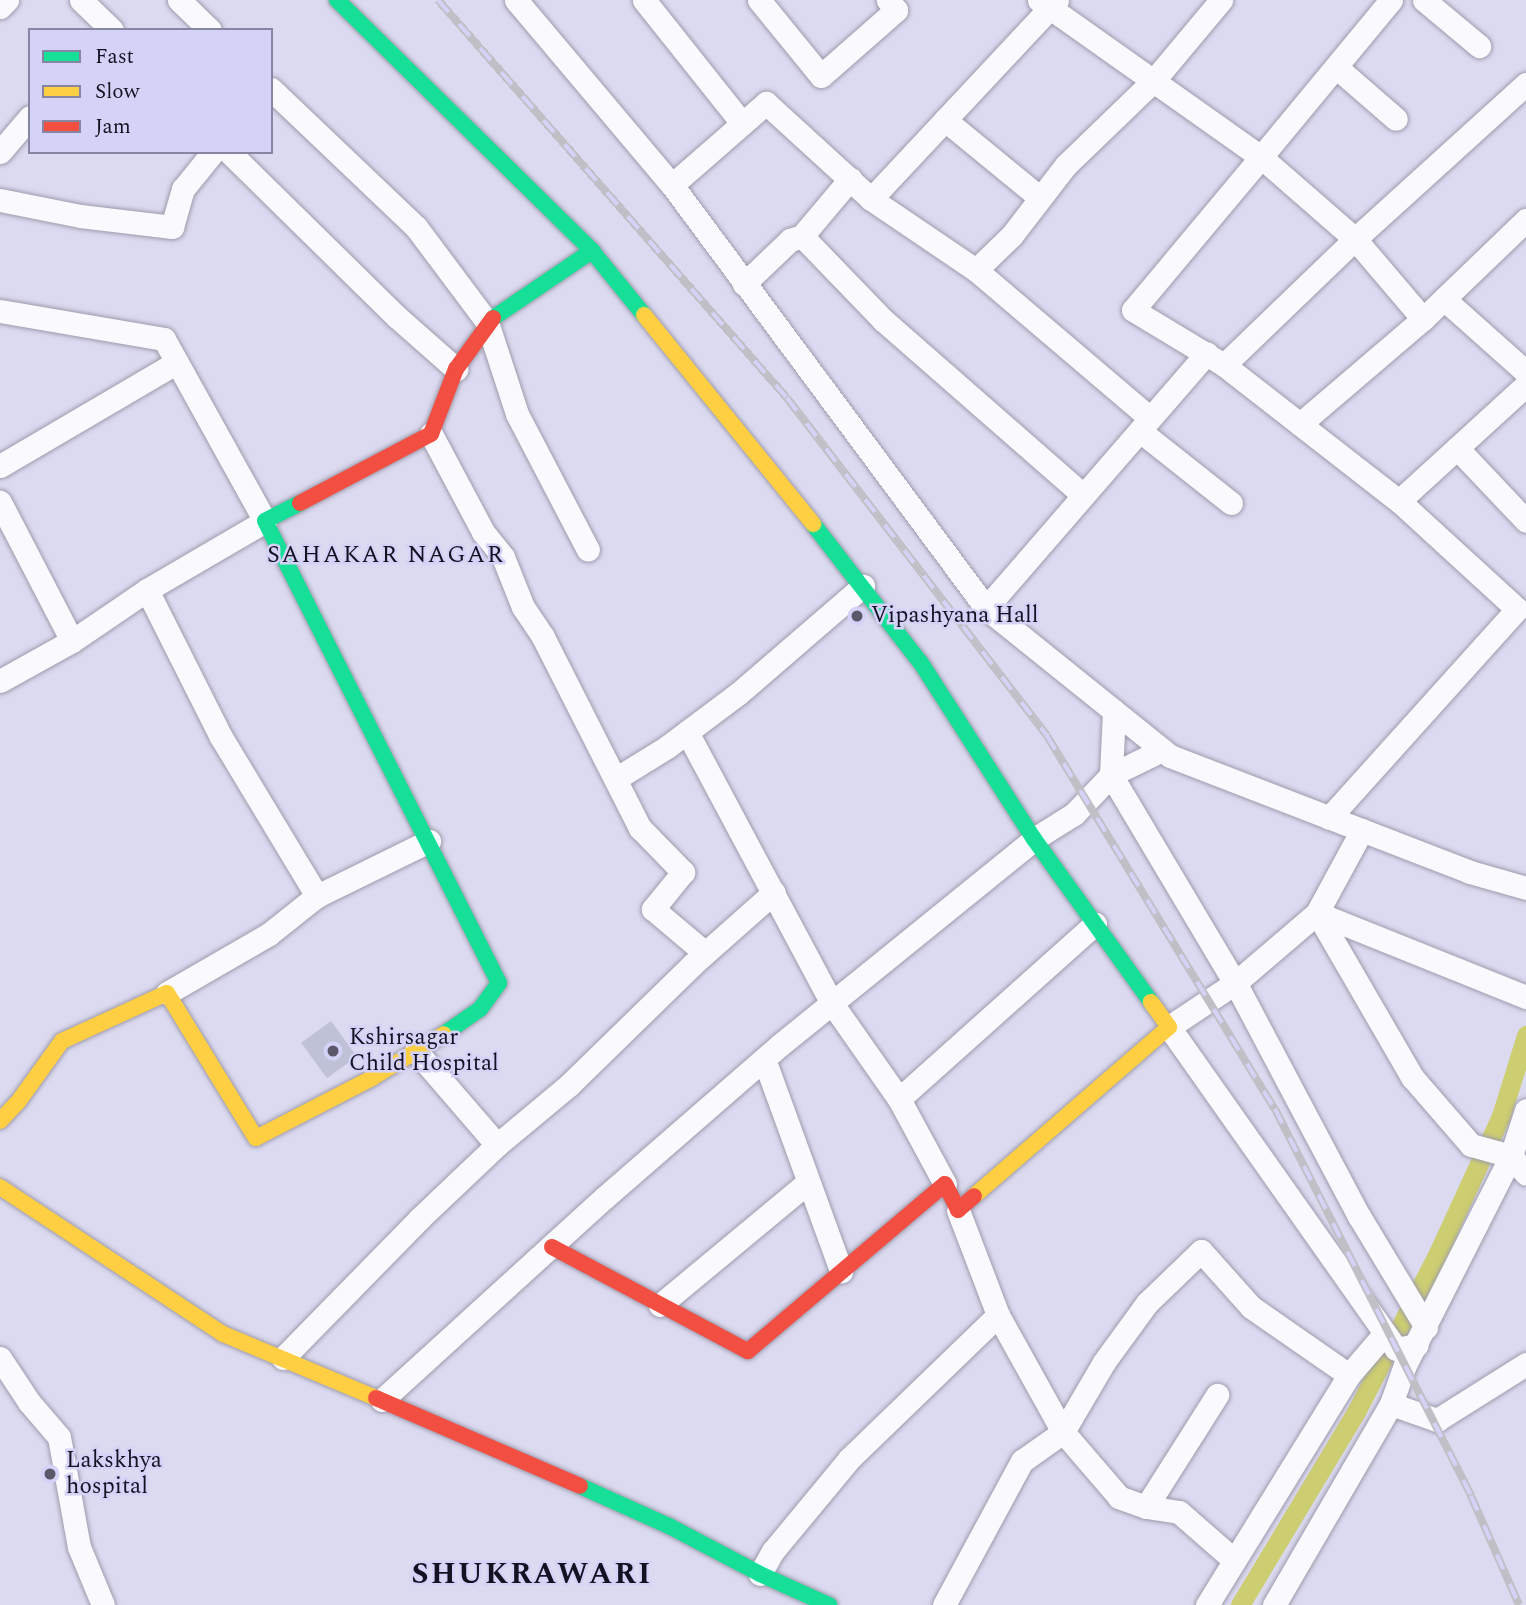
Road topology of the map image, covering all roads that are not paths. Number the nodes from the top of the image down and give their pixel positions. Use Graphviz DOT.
graph roads {
  1 [pos="7,0"];
  2 [pos="81,0"];
  3 [pos="179,0"];
  4 [pos="337,0"];
  5 [pos="516,0"];
  6 [pos="644,0"];
  7 [pos="759,0"];
  8 [pos="888,0"];
  9 [pos="1221,0"];
  10 [pos="1391,0"];
  11 [pos="1424,0"];
  12 [pos="1048,3"];
  13 [pos="0,7"];
  14 [pos="108,28"];
  15 [pos="208,28"];
  16 [pos="1479,46"];
  17 [pos="1336,67"];
  18 [pos="1155,79"];
  19 [pos="1526,84"];
  20 [pos="273,91"];
  21 [pos="28,119"];
  22 [pos="1396,119"];
  23 [pos="945,120"];
  24 [pos="742,123"];
  25 [pos="0,152"];
  26 [pos="211,154"];
  27 [pos="231,154"];
  28 [pos="1261,157"];
  29 [pos="850,179"];
  30 [pos="671,185"];
  31 [pos="1039,197"];
  32 [pos="871,199"];
  33 [pos="0,200"];
  34 [pos="1526,220"];
  35 [pos="803,236"];
  36 [pos="1355,240"];
  37 [pos="592,251"];
  38 [pos="976,270"];
  39 [pos="744,284"];
  40 [pos="1444,299"];
  41 [pos="0,310"];
  42 [pos="1423,319"];
  43 [pos="487,322"];
  44 [pos="1215,359"];
  45 [pos="177,362"];
  46 [pos="456,369"];
  47 [pos="1526,372"];
  48 [pos="1526,385"];
  49 [pos="1300,424"];
  50 [pos="1145,425"];
  51 [pos="430,434"];
  52 [pos="1457,448"];
  53 [pos="0,466"];
  54 [pos="1083,495"];
  55 [pos="1399,501"];
  56 [pos="0,502"];
  57 [pos="1231,503"];
  58 [pos="265,521"];
  59 [pos="1526,521"];
  60 [pos="588,550"];
  61 [pos="863,586"];
  62 [pos="147,590"];
  63 [pos="986,608"];
  64 [pos="72,641"];
  65 [pos="0,681"];
  66 [pos="1114,711"];
  67 [pos="687,732"];
  68 [pos="1162,750"];
  69 [pos="1111,775"];
  70 [pos="617,778"];
  71 [pos="1329,818"];
  72 [pos="1362,830"];
  73 [pos="1034,839"];
  74 [pos="429,841"];
  75 [pos="1524,887"];
  76 [pos="774,892"];
  77 [pos="317,896"];
  78 [pos="1317,913"];
  79 [pos="1095,924"];
  80 [pos="705,953"];
  81 [pos="1235,982"];
  82 [pos="167,993"];
  83 [pos="1526,997"];
  84 [pos="831,1002"];
  85 [pos="1169,1027"];
  86 [pos="416,1051"];
  87 [pos="764,1059"];
  88 [pos="899,1099"];
  89 [pos="1526,1110"];
  90 [pos="0,1121"];
  91 [pos="497,1145"];
  92 [pos="1519,1165"];
  93 [pos="808,1182"];
  94 [pos="945,1184"];
  95 [pos="0,1187"];
  96 [pos="958,1210"];
  97 [pos="552,1247"];
  98 [pos="841,1271"];
  99 [pos="660,1305"];
  100 [pos="998,1315"];
  101 [pos="1385,1333"];
  102 [pos="1421,1336"];
  103 [pos="283,1358"];
  104 [pos="1526,1364"];
  105 [pos="4,1372"];
  106 [pos="1349,1375"];
  107 [pos="1217,1395"];
  108 [pos="382,1400"];
  109 [pos="1391,1404"];
  110 [pos="1063,1432"];
  111 [pos="1146,1507"];
  112 [pos="1234,1560"];
  113 [pos="760,1574"];
  114 [pos="103,1605"];
  115 [pos="829,1605"];
  116 [pos="944,1605"];
  117 [pos="1207,1605"];
  118 [pos="1274,1605"];
  1 -- 13 [label="street"];
  2 -- 14 [label="street"];
  3 -- 15 [label="street"];
  4 -- 37 [label="street"];
  5 -- 30 [label="street"];
  6 -- 24 [label="street"];
  7 -- 8 [label="street"];
  9 -- 18 [label="street"];
  10 -- 17 [label="street"];
  11 -- 16 [label="street"];
  12 -- 18 [label="street"];
  12 -- 23 [label="street"];
  17 -- 22 [label="street"];
  17 -- 28 [label="street"];
  18 -- 28 [label="street"];
  18 -- 31 [label="street"];
  19 -- 36 [label="street"];
  20 -- 43 [label="street"];
  21 -- 25 [label="street"];
  23 -- 31 [label="street"];
  23 -- 32 [label="street"];
  24 -- 29 [label="street"];
  24 -- 30 [label="street"];
  26 -- 33 [label="street"];
  27 -- 46 [label="street"];
  28 -- 36 [label="street"];
  28 -- 44 [label="street"];
  29 -- 32 [label="street"];
  29 -- 35 [label="street"];
  30 -- 39 [label="street"];
  31 -- 38 [label="street"];
  32 -- 38 [label="street"];
  34 -- 40 [label="street"];
  35 -- 39 [label="street"];
  35 -- 54 [label="street"];
  36 -- 42 [label="street"];
  36 -- 44 [label="street"];
  37 -- 43 [label="street"];
  37 -- 61 [label="street"];
  38 -- 50 [label="street"];
  39 -- 63 [label="street"];
  40 -- 42 [label="street"];
  40 -- 47 [label="street"];
  41 -- 45 [label="street"];
  42 -- 49 [label="street"];
  43 -- 46 [label="street"];
  43 -- 60 [label="street"];
  44 -- 49 [label="street"];
  44 -- 50 [label="street"];
  45 -- 53 [label="street"];
  45 -- 58 [label="street"];
  46 -- 51 [label="street"];
  48 -- 52 [label="street"];
  49 -- 55 [label="street"];
  50 -- 54 [label="street"];
  50 -- 57 [label="street"];
  51 -- 58 [label="street"];
  51 -- 70 [label="street"];
  52 -- 55 [label="street"];
  52 -- 59 [label="street"];
  54 -- 63 [label="street"];
  55 -- 71 [label="street"];
  56 -- 64 [label="street"];
  58 -- 62 [label="street"];
  58 -- 74 [label="street"];
  61 -- 67 [label="street"];
  61 -- 73 [label="street"];
  62 -- 64 [label="street"];
  62 -- 77 [label="street"];
  63 -- 66 [label="street"];
  64 -- 65 [label="street"];
  66 -- 68 [label="street"];
  66 -- 69 [label="street"];
  67 -- 70 [label="street"];
  67 -- 76 [label="street"];
  68 -- 69 [label="street"];
  68 -- 71 [label="street"];
  69 -- 73 [label="street"];
  69 -- 81 [label="street"];
  70 -- 80 [label="street"];
  71 -- 72 [label="street"];
  72 -- 75 [label="street"];
  72 -- 78 [label="street"];
  73 -- 79 [label="street"];
  73 -- 84 [label="street"];
  74 -- 77 [label="street"];
  74 -- 86 [label="street"];
  76 -- 80 [label="street"];
  76 -- 84 [label="street"];
  77 -- 82 [label="street"];
  78 -- 81 [label="street"];
  78 -- 83 [label="street"];
  78 -- 92 [label="street"];
  79 -- 85 [label="street"];
  79 -- 88 [label="street"];
  80 -- 91 [label="street"];
  81 -- 85 [label="street"];
  81 -- 102 [label="street"];
  82 -- 86 [label="street"];
  82 -- 90 [label="street"];
  84 -- 87 [label="street"];
  84 -- 88 [label="street"];
  85 -- 96 [label="street"];
  85 -- 101 [label="street"];
  86 -- 91 [label="street"];
  87 -- 93 [label="street"];
  87 -- 97 [label="street"];
  88 -- 94 [label="street"];
  89 -- 92 [label="street"];
  91 -- 103 [label="street"];
  92 -- 102 [label="street"];
  93 -- 98 [label="street"];
  93 -- 99 [label="street"];
  94 -- 96 [label="street"];
  94 -- 98 [label="street"];
  95 -- 103 [label="street"];
  96 -- 100 [label="street"];
  97 -- 99 [label="street"];
  97 -- 108 [label="street"];
  98 -- 99 [label="street"];
  100 -- 110 [label="street"];
  100 -- 113 [label="street"];
  101 -- 102 [label="street"];
  101 -- 106 [label="street"];
  102 -- 109 [label="street"];
  103 -- 108 [label="street"];
  104 -- 109 [label="street"];
  105 -- 114 [label="street"];
  106 -- 110 [label="street"];
  106 -- 112 [label="street"];
  107 -- 111 [label="street"];
  108 -- 113 [label="street"];
  109 -- 118 [label="street"];
  110 -- 111 [label="street"];
  110 -- 116 [label="street"];
  111 -- 112 [label="street"];
  112 -- 117 [label="street"];
  113 -- 115 [label="street"];
}
